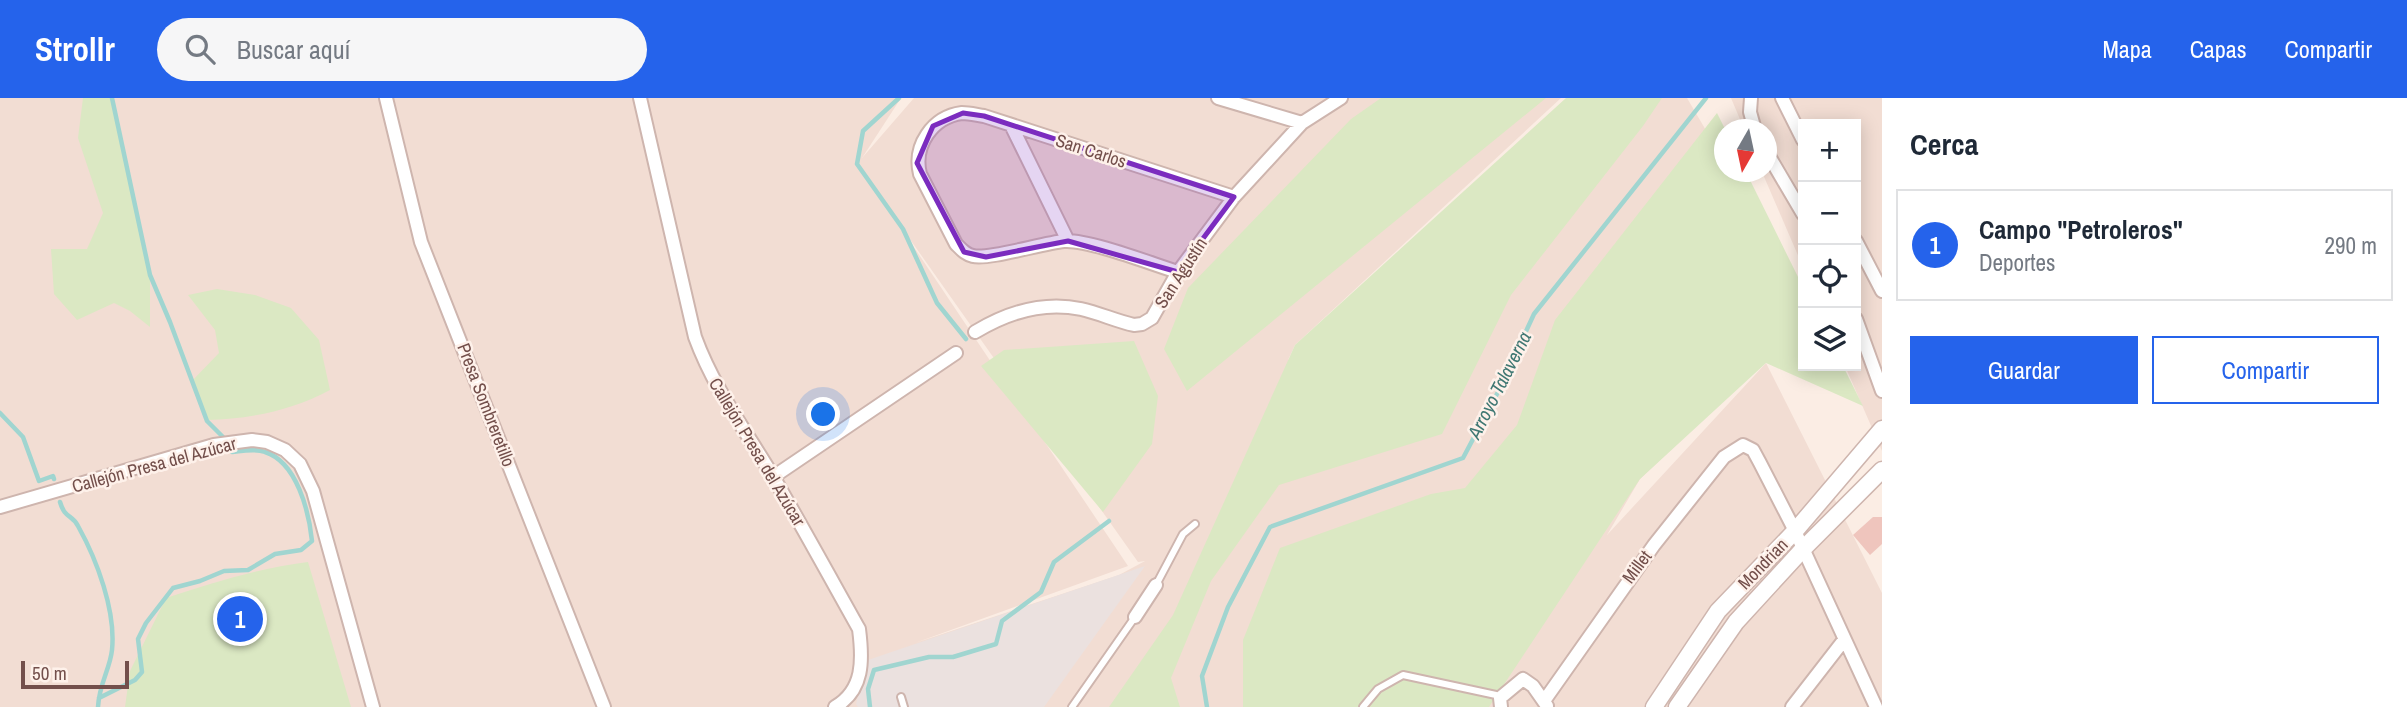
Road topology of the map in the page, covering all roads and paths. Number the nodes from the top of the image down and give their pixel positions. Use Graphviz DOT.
graph roads {
  1 [pos="386,98"];
  2 [pos="640,98"];
  3 [pos="1218,98"];
  4 [pos="1341,98"];
  5 [pos="1751,98"];
  6 [pos="1782,98"];
  7 [pos="1752,119"];
  8 [pos="1302,123"];
  9 [pos="1011,125"];
  10 [pos="1798,130"];
  11 [pos="1777,170"];
  12 [pos="1234,197"];
  13 [pos="1798,205"];
  14 [pos="1068,240"];
  15 [pos="1858,245"];
  16 [pos="1178,272"];
  17 [pos="1882,291"];
  18 [pos="975,332"];
  19 [pos="1861,333"];
  20 [pos="956,353"];
  21 [pos="1882,391"];
  22 [pos="1882,429"];
  23 [pos="1882,470"];
  24 [pos="773,477"];
  25 [pos="0,507"];
  26 [pos="1195,524"];
  27 [pos="1795,531"];
  28 [pos="1803,549"];
  29 [pos="1156,585"];
  30 [pos="1135,617"];
  31 [pos="1844,640"];
  32 [pos="901,697"];
  33 [pos="1499,701"];
  34 [pos="1546,704"];
  35 [pos="373,707"];
  36 [pos="604,707"];
  37 [pos="835,707"];
  38 [pos="904,707"];
  39 [pos="1072,707"];
  40 [pos="1363,707"];
  41 [pos="1654,707"];
  42 [pos="1677,707"];
  43 [pos="1793,707"];
  44 [pos="1876,707"];
  1 -- 36 [label="street, Presa Sombreretillo"];
  2 -- 24 [label="street, Callejón Presa del Azúcar"];
  3 -- 8 [label="street"];
  4 -- 8 [label="street, San Agustín"];
  5 -- 7 [label="street"];
  6 -- 10 [label="street"];
  8 -- 12 [label="street, San Agustín"];
  9 -- 12 [label="street, San Carlos"];
  9 -- 14 [label="street"];
  9 -- 14 [label="street, San Carlos"];
  11 -- 13 [label="street"];
  12 -- 16 [label="street, San Agustín"];
  14 -- 16 [label="street"];
  15 -- 17 [label="street"];
  16 -- 18 [label="street, San Agustín"];
  19 -- 21 [label="street"];
  20 -- 24 [label="street"];
  22 -- 27 [label="street, Mondrian"];
  23 -- 28 [label="street, Mondrian"];
  24 -- 37 [label="street, Callejón Presa del Azúcar"];
  25 -- 35 [label="street, Callejón Presa del Azúcar"];
  26 -- 29 [label="lane"];
  27 -- 28 [label="street"];
  27 -- 34 [label="street, Millet"];
  27 -- 41 [label="street, Mondrian"];
  28 -- 31 [label="street"];
  28 -- 42 [label="street, Mondrian"];
  29 -- 30 [label="street"];
  30 -- 39 [label="lane"];
  31 -- 43 [label="street"];
  31 -- 44 [label="street"];
  32 -- 38 [label="lane"];
  33 -- 34 [label="street"];
  33 -- 40 [label="lane"];
}
